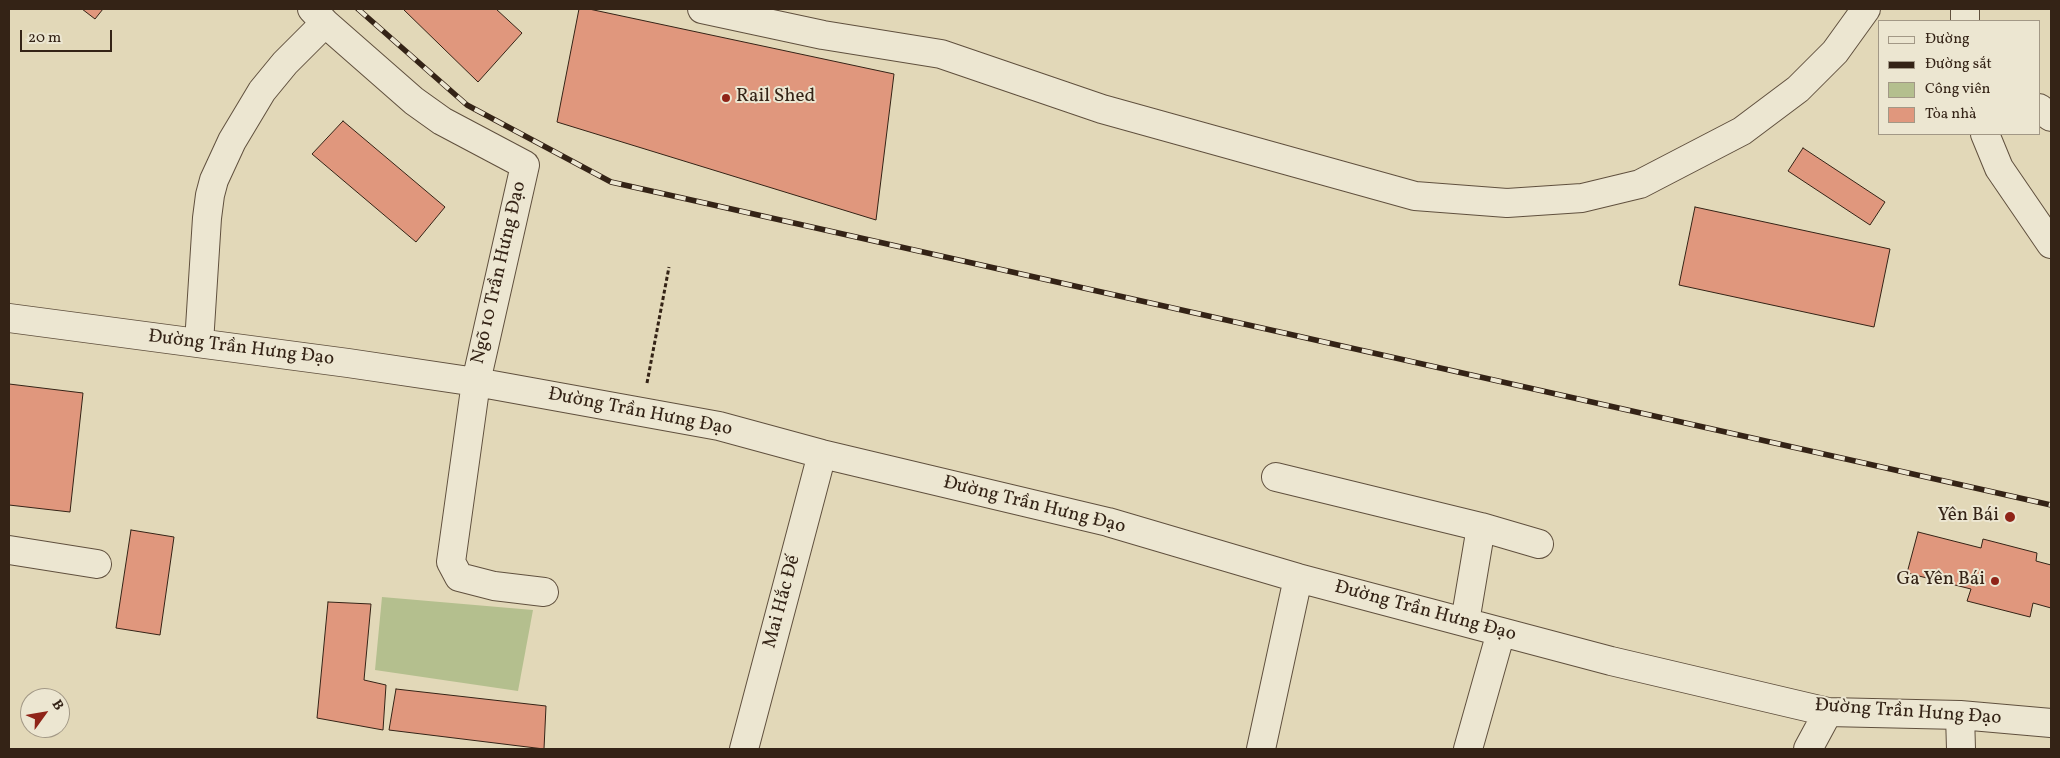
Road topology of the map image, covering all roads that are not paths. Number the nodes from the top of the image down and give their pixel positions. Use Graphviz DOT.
graph roads {
  1 [pos="702,9"];
  2 [pos="1866,9"];
  3 [pos="319,16"];
  4 [pos="2040,109"];
  5 [pos="2051,118"];
  6 [pos="1985,135"];
  7 [pos="2051,244"];
  8 [pos="9,318"];
  9 [pos="200,343"];
  10 [pos="476,382"];
  11 [pos="822,454"];
  12 [pos="1276,477"];
  13 [pos="1481,527"];
  14 [pos="1539,544"];
  15 [pos="9,550"];
  16 [pos="97,564"];
  17 [pos="1298,578"];
  18 [pos="544,592"];
  19 [pos="1465,622"];
  20 [pos="1502,632"];
  21 [pos="1828,712"];
  22 [pos="1960,715"];
  23 [pos="2051,723"];
  24 [pos="744,749"];
  25 [pos="1261,749"];
  26 [pos="1468,749"];
  27 [pos="1808,749"];
  28 [pos="1961,749"];
  1 -- 2 [label="street"];
  3 -- 9 [label="street"];
  3 -- 10 [label="street, Ngõ 10 Trần Hưng Đạo"];
  4 -- 5 [label="street"];
  6 -- 7 [label="street"];
  8 -- 9 [label="street, Đường Trần Hưng Đạo"];
  9 -- 10 [label="street, Đường Trần Hưng Đạo"];
  10 -- 11 [label="street, Đường Trần Hưng Đạo"];
  10 -- 18 [label="street, Ngõ 10 Trần Hưng Đạo"];
  11 -- 17 [label="street, Đường Trần Hưng Đạo"];
  11 -- 24 [label="street, Mai Hắc Đế"];
  12 -- 13 [label="street"];
  13 -- 14 [label="street"];
  13 -- 19 [label="street"];
  15 -- 16 [label="street"];
  17 -- 19 [label="street, Đường Trần Hưng Đạo"];
  17 -- 25 [label="street"];
  19 -- 20 [label="street, Đường Trần Hưng Đạo"];
  20 -- 21 [label="street, Đường Trần Hưng Đạo"];
  20 -- 26 [label="street"];
  21 -- 22 [label="street, Đường Trần Hưng Đạo"];
  21 -- 27 [label="street"];
  22 -- 23 [label="street, Đường Trần Hưng Đạo"];
  22 -- 28 [label="street"];
}
